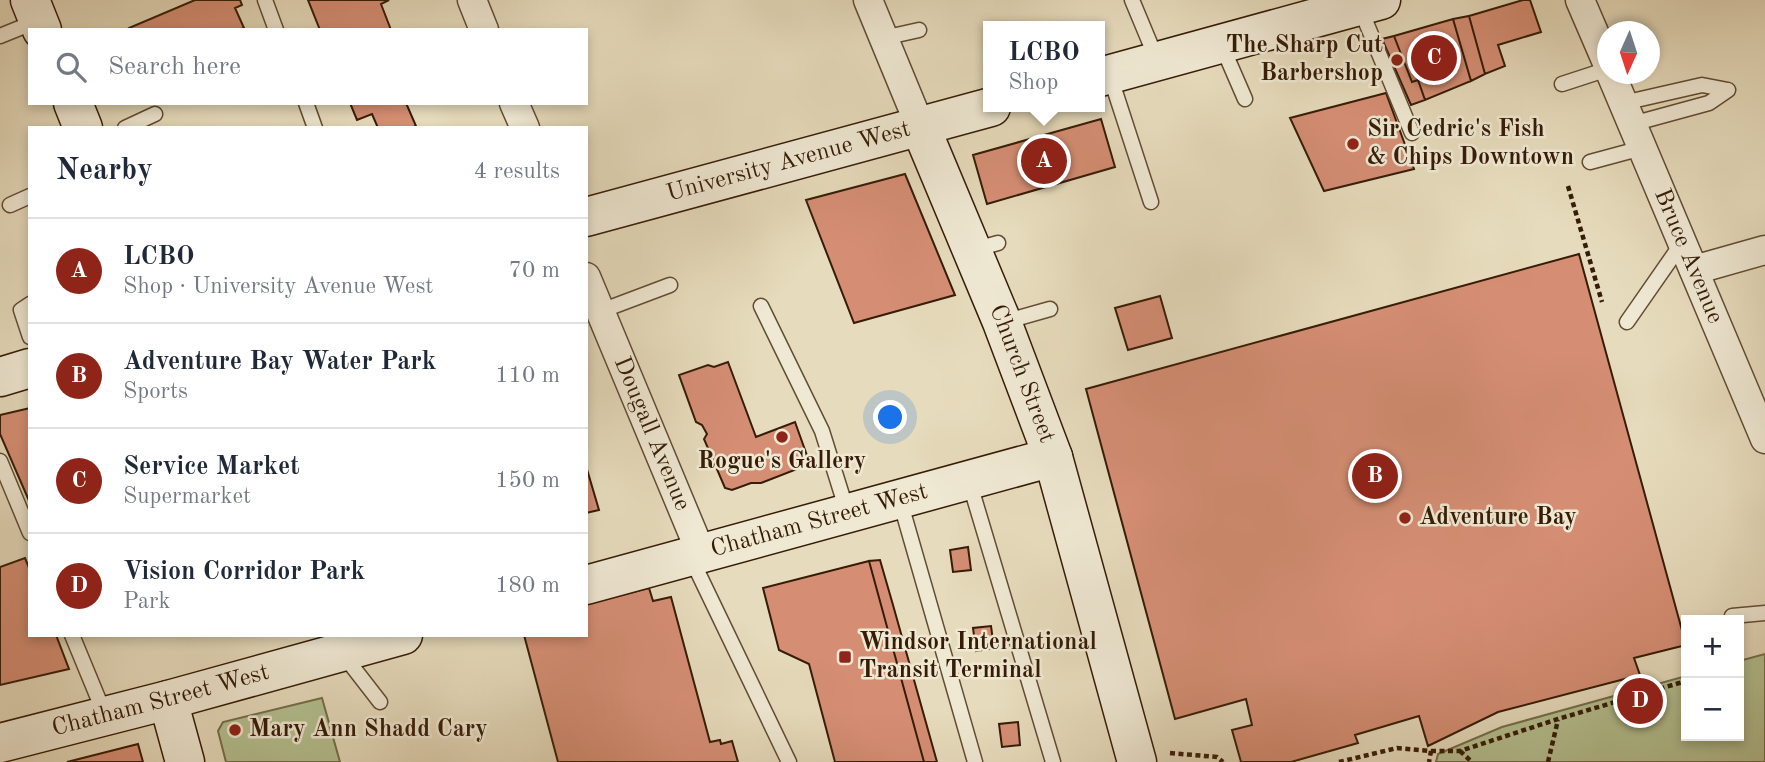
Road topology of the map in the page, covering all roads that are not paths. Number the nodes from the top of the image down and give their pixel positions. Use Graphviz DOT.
graph roads {
  1 [pos="265,0"];
  2 [pos="472,0"];
  3 [pos="868,0"];
  4 [pos="1132,0"];
  5 [pos="1580,0"];
  6 [pos="1366,2"];
  7 [pos="37,17"];
  8 [pos="275,28"];
  9 [pos="483,28"];
  10 [pos="919,30"];
  11 [pos="0,36"];
  12 [pos="883,38"];
  13 [pos="1597,41"];
  14 [pos="1222,44"];
  15 [pos="1157,61"];
  16 [pos="1597,71"];
  17 [pos="1105,76"];
  18 [pos="1562,84"];
  19 [pos="1615,84"];
  20 [pos="1245,99"];
  21 [pos="74,105"];
  22 [pos="307,105"];
  23 [pos="515,105"];
  24 [pos="983,109"];
  25 [pos="155,114"];
  26 [pos="1633,125"];
  27 [pos="82,126"];
  28 [pos="129,126"];
  29 [pos="315,126"];
  30 [pos="523,126"];
  31 [pos="920,126"];
  32 [pos="1412,134"];
  33 [pos="1590,162"];
  34 [pos="28,197"];
  35 [pos="1151,201"];
  36 [pos="10,205"];
  37 [pos="588,216"];
  38 [pos="1682,243"];
  39 [pos="1765,250"];
  40 [pos="1694,270"];
  41 [pos="670,285"];
  42 [pos="28,305"];
  43 [pos="761,306"];
  44 [pos="595,307"];
  45 [pos="1050,309"];
  46 [pos="1002,322"];
  47 [pos="1627,322"];
  48 [pos="28,331"];
  49 [pos="28,369"];
  50 [pos="0,377"];
  51 [pos="1765,439"];
  52 [pos="1053,457"];
  53 [pos="0,461"];
  54 [pos="969,480"];
  55 [pos="900,499"];
  56 [pos="847,513"];
  57 [pos="28,528"];
  58 [pos="696,554"];
  59 [pos="588,584"];
  60 [pos="1765,613"];
  61 [pos="1743,615"];
  62 [pos="73,637"];
  63 [pos="396,637"];
  64 [pos="297,649"];
  65 [pos="341,652"];
  66 [pos="168,700"];
  67 [pos="380,702"];
  68 [pos="106,716"];
  69 [pos="0,743"];
  70 [pos="1154,757"];
  71 [pos="185,762"];
  72 [pos="789,762"];
  73 [pos="975,762"];
  74 [pos="1054,762"];
  1 -- 8 [label="lane"];
  2 -- 9 [label="street"];
  3 -- 12 [label="street, Church Street"];
  4 -- 15 [label="lane"];
  5 -- 13 [label="street"];
  6 -- 14 [label="street"];
  6 -- 32 [label="lane"];
  7 -- 11 [label="lane"];
  10 -- 12 [label="lane"];
  12 -- 31 [label="street, Church Street"];
  14 -- 15 [label="street"];
  14 -- 20 [label="lane"];
  15 -- 17 [label="street"];
  16 -- 18 [label="lane"];
  17 -- 35 [label="lane"];
  19 -- 26 [label="street, Bruce Avenue"];
  21 -- 27 [label="street"];
  22 -- 29 [label="lane"];
  23 -- 30 [label="street"];
  24 -- 31 [label="street, University Avenue West"];
  25 -- 28 [label="lane"];
  26 -- 26 [label="lane"];
  26 -- 33 [label="lane"];
  26 -- 38 [label="street, Bruce Avenue"];
  31 -- 37 [label="street, University Avenue West"];
  31 -- 46 [label="street, Church Street"];
  34 -- 36 [label="lane"];
  38 -- 40 [label="street, Bruce Avenue"];
  38 -- 47 [label="lane"];
  39 -- 40 [label="street"];
  40 -- 51 [label="street, Bruce Avenue"];
  41 -- 44 [label="lane"];
  42 -- 48 [label="lane"];
  43 -- 56 [label="lane"];
  44 -- 58 [label="street, Dougall Avenue"];
  45 -- 46 [label="lane"];
  46 -- 52 [label="street, Church Street"];
  49 -- 50 [label="street"];
  52 -- 54 [label="street, Chatham Street West"];
  52 -- 70 [label="street, Church Street"];
  53 -- 57 [label="lane"];
  54 -- 55 [label="street, Chatham Street West"];
  54 -- 74 [label="lane"];
  55 -- 56 [label="street, Chatham Street West"];
  55 -- 73 [label="lane"];
  56 -- 58 [label="street, Chatham Street West"];
  58 -- 59 [label="street, Chatham Street West"];
  58 -- 72 [label="lane"];
  60 -- 61 [label="lane"];
  62 -- 68 [label="lane"];
  63 -- 65 [label="street, Chatham Street West"];
  64 -- 65 [label="street, Chatham Street West"];
  64 -- 66 [label="street, Chatham Street West"];
  65 -- 67 [label="lane"];
  66 -- 68 [label="street, Chatham Street West"];
  66 -- 71 [label="street"];
  68 -- 69 [label="street, Chatham Street West"];
}
